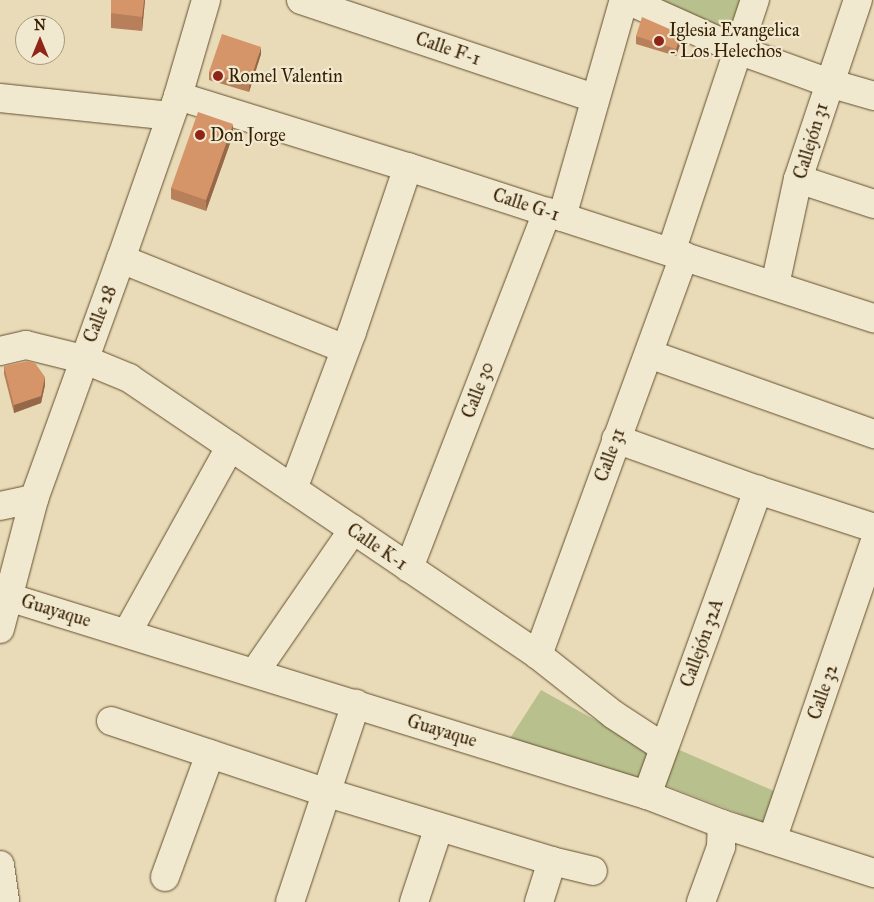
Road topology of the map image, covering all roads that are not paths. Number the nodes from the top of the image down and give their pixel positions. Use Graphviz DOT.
graph roads {
  1 [pos="206,0"];
  2 [pos="301,0"];
  3 [pos="626,0"];
  4 [pos="755,0"];
  5 [pos="858,0"];
  6 [pos="738,50"];
  7 [pos="829,83"];
  8 [pos="874,96"];
  9 [pos="0,98"];
  10 [pos="594,98"];
  11 [pos="174,106"];
  12 [pos="408,167"];
  13 [pos="798,178"];
  14 [pos="874,204"];
  15 [pos="554,214"];
  16 [pos="678,254"];
  17 [pos="121,259"];
  18 [pos="775,285"];
  19 [pos="874,318"];
  20 [pos="345,349"];
  21 [pos="0,351"];
  22 [pos="649,354"];
  23 [pos="83,359"];
  24 [pos="874,434"];
  25 [pos="616,439"];
  26 [pos="230,446"];
  27 [pos="293,489"];
  28 [pos="758,490"];
  29 [pos="34,499"];
  30 [pos="0,506"];
  31 [pos="874,528"];
  32 [pos="353,530"];
  33 [pos="874,544"];
  34 [pos="408,568"];
  35 [pos="8,597"];
  36 [pos="0,629"];
  37 [pos="127,633"];
  38 [pos="538,655"];
  39 [pos="255,672"];
  40 [pos="356,704"];
  41 [pos="111,721"];
  42 [pos="663,747"];
  43 [pos="210,754"];
  44 [pos="326,792"];
  45 [pos="647,795"];
  46 [pos="722,824"];
  47 [pos="439,826"];
  48 [pos="772,840"];
  49 [pos="552,861"];
  50 [pos="593,871"];
  51 [pos="874,873"];
  52 [pos="165,877"];
  53 [pos="2,882"];
  54 [pos="15,902"];
  55 [pos="290,902"];
  56 [pos="414,902"];
  57 [pos="539,902"];
  58 [pos="701,902"];
  1 -- 11 [label="street, Calle 28"];
  2 -- 10 [label="street, Calle F-1"];
  3 -- 6 [label="street"];
  3 -- 10 [label="street, Calle 30"];
  4 -- 6 [label="street, Calle 31"];
  5 -- 7 [label="street, Callejón 31"];
  6 -- 7 [label="street"];
  6 -- 16 [label="street, Calle 31"];
  7 -- 8 [label="street"];
  7 -- 13 [label="street, Callejón 31"];
  9 -- 11 [label="street, Calle G-1"];
  10 -- 15 [label="street, Calle 30"];
  11 -- 12 [label="street, Calle G-1"];
  11 -- 17 [label="street, Calle 28"];
  12 -- 15 [label="street, Calle G-1"];
  12 -- 20 [label="street"];
  13 -- 14 [label="street"];
  13 -- 18 [label="street, Callejón 31"];
  15 -- 16 [label="street, Calle G-1"];
  15 -- 34 [label="street, Calle 30"];
  16 -- 18 [label="street, Calle G-1"];
  16 -- 22 [label="street, Calle 31"];
  17 -- 20 [label="street"];
  17 -- 23 [label="street, Calle 28"];
  18 -- 19 [label="street, Calle G-1"];
  20 -- 27 [label="street"];
  21 -- 23 [label="street, Calle K-1"];
  22 -- 24 [label="street"];
  22 -- 25 [label="street, Calle 31"];
  23 -- 26 [label="street, Calle K-1"];
  23 -- 29 [label="street, Calle 28"];
  25 -- 28 [label="street"];
  25 -- 38 [label="street, Calle 31"];
  26 -- 27 [label="street, Calle K-1"];
  26 -- 37 [label="street"];
  27 -- 32 [label="street, Calle K-1"];
  28 -- 31 [label="street"];
  28 -- 42 [label="street, Callejón 32A"];
  29 -- 30 [label="street"];
  29 -- 35 [label="street, Calle 28"];
  32 -- 34 [label="street, Calle K-1"];
  32 -- 39 [label="street"];
  33 -- 48 [label="street, Calle 32"];
  34 -- 38 [label="street, Calle K-1"];
  35 -- 36 [label="street, Calle 28"];
  35 -- 37 [label="street, Guayaque"];
  37 -- 39 [label="street, Guayaque"];
  38 -- 42 [label="street, Calle K-1"];
  39 -- 40 [label="street, Guayaque"];
  40 -- 44 [label="street"];
  40 -- 45 [label="street, Guayaque"];
  41 -- 43 [label="street"];
  42 -- 45 [label="street, Callejón 32A"];
  43 -- 44 [label="street"];
  43 -- 52 [label="street"];
  44 -- 47 [label="street"];
  44 -- 55 [label="street"];
  45 -- 46 [label="street, Guayaque"];
  46 -- 48 [label="street, Guayaque"];
  46 -- 58 [label="street"];
  47 -- 49 [label="street"];
  47 -- 56 [label="street"];
  48 -- 51 [label="street, Guayaque"];
  49 -- 50 [label="street"];
  49 -- 57 [label="street"];
  53 -- 54 [label="street"];
}
